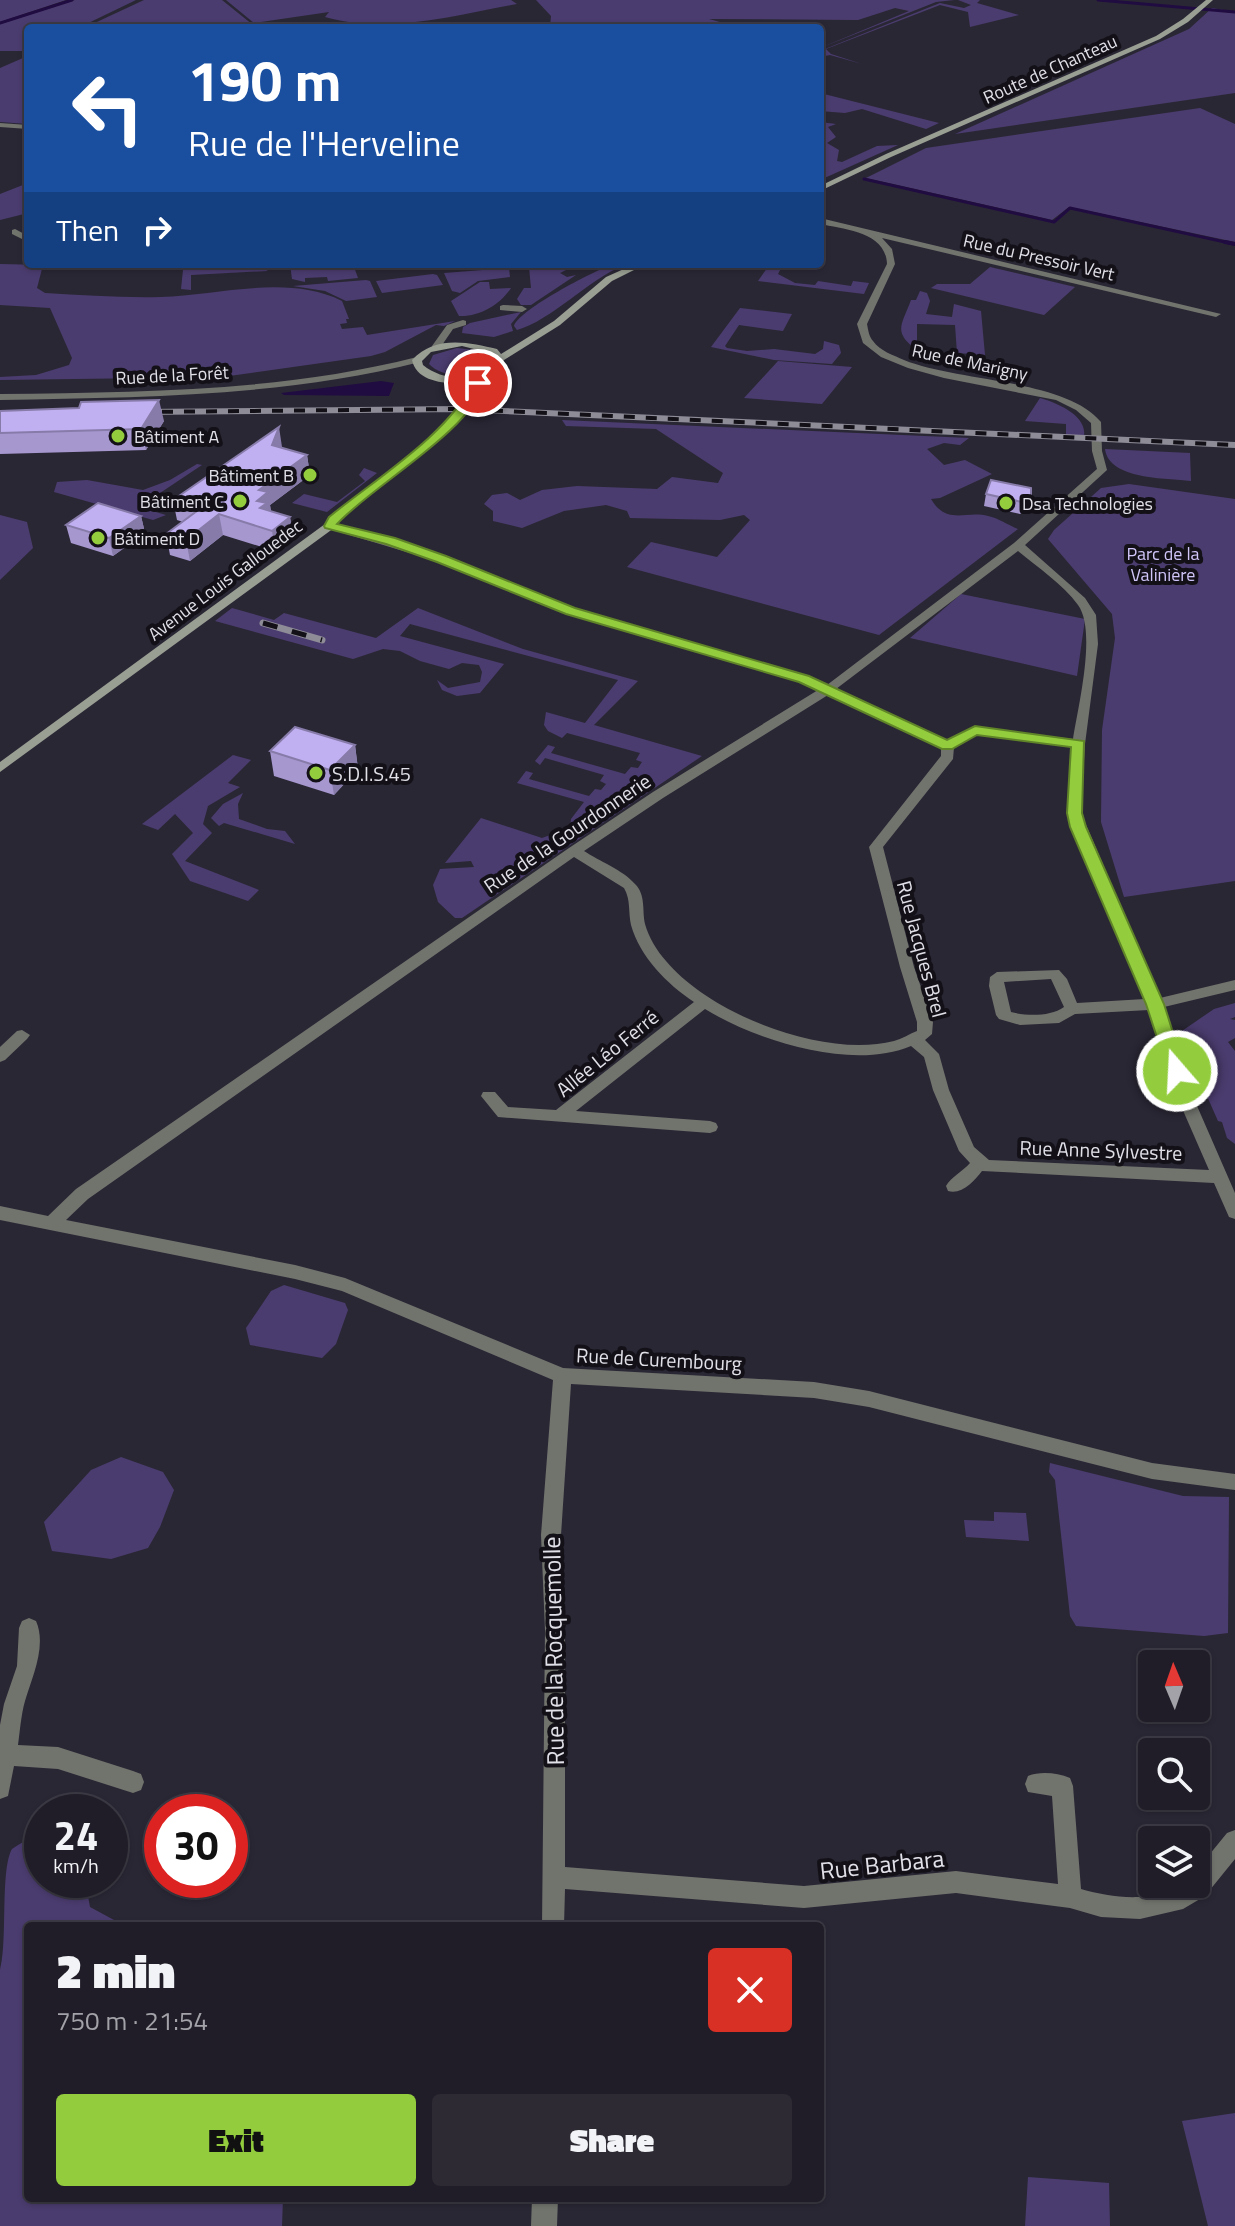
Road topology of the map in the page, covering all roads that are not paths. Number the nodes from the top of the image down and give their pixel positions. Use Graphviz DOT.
graph roads {
  1 [pos="1205,5"];
  2 [pos="0,125"];
  3 [pos="24,127"];
  4 [pos="896,154"];
  5 [pos="824,187"];
  6 [pos="824,198"];
  7 [pos="824,214"];
  8 [pos="824,222"];
  9 [pos="24,228"];
  10 [pos="856,230"];
  11 [pos="868,233"];
  12 [pos="24,237"];
  13 [pos="633,268"];
  14 [pos="503,308"];
  15 [pos="573,308"];
  16 [pos="522,309"];
  17 [pos="1216,314"];
  18 [pos="465,343"];
  19 [pos="481,345"];
  20 [pos="437,346"];
  21 [pos="500,359"];
  22 [pos="417,360"];
  23 [pos="422,372"];
  24 [pos="345,375"];
  25 [pos="481,376"];
  26 [pos="448,380"];
  27 [pos="0,397"];
  28 [pos="461,408"];
  29 [pos="1102,470"];
  30 [pos="330,526"];
  31 [pos="1018,545"];
  32 [pos="829,689"];
  33 [pos="1079,744"];
  34 [pos="947,745"];
  35 [pos="0,768"];
  36 [pos="574,851"];
  37 [pos="1235,985"];
  38 [pos="702,1003"];
  39 [pos="1155,1004"];
  40 [pos="1072,1009"];
  41 [pos="22,1035"];
  42 [pos="915,1040"];
  43 [pos="0,1056"];
  44 [pos="489,1096"];
  45 [pos="559,1116"];
  46 [pos="710,1127"];
  47 [pos="979,1163"];
  48 [pos="1221,1177"];
  49 [pos="954,1186"];
  50 [pos="1235,1212"];
  51 [pos="0,1213"];
  52 [pos="50,1225"];
  53 [pos="562,1376"];
  54 [pos="1235,1482"];
  55 [pos="29,1628"];
  56 [pos="5,1755"];
  57 [pos="133,1782"];
  58 [pos="1036,1784"];
  59 [pos="0,1788"];
  60 [pos="1235,1841"];
  61 [pos="554,1877"];
  62 [pos="1070,1897"];
  63 [pos="553,1922"];
  64 [pos="545,2202"];
  65 [pos="544,2226"];
  1 -- 4 [label="main road, Route de Chanteau"];
  2 -- 3 [label="street"];
  4 -- 5 [label="main road, Route de Chanteau"];
  4 -- 6 [label="main road, Route de Chanteau"];
  7 -- 10 [label="street, Rue du Pressoir Vert"];
  8 -- 10 [label="street, Rue du Pressoir Vert"];
  9 -- 12 [label="street"];
  10 -- 11 [label="street, Rue du Pressoir Vert"];
  11 -- 17 [label="street, Rue du Pressoir Vert"];
  11 -- 29 [label="street, Rue de Marigny"];
  13 -- 15 [label="main road"];
  14 -- 16 [label="street"];
  15 -- 19 [label="main road"];
  15 -- 21 [label="main road"];
  18 -- 19 [label="main road, Rue de la Forêt"];
  18 -- 20 [label="main road, Rue de la Forêt"];
  18 -- 20 [label="street"];
  19 -- 21 [label="main road, Rue de la Forêt"];
  20 -- 22 [label="main road, Rue de la Forêt"];
  21 -- 25 [label="main road"];
  22 -- 23 [label="main road"];
  22 -- 24 [label="street, Rue de la Forêt"];
  23 -- 24 [label="street, Rue de la Forêt"];
  23 -- 26 [label="main road, Rue de la Forêt"];
  24 -- 27 [label="street, Rue de la Forêt"];
  25 -- 26 [label="main road, Rue de la Forêt"];
  25 -- 28 [label="main road, Avenue Louis Gallouedec"];
  26 -- 28 [label="main road"];
  28 -- 30 [label="main road, Avenue Louis Gallouedec"];
  29 -- 31 [label="street, Rue de la Gourdonnerie"];
  30 -- 32 [label="street"];
  30 -- 35 [label="main road, Avenue Louis Gallouedec"];
  31 -- 32 [label="street, Rue de la Gourdonnerie"];
  31 -- 33 [label="street"];
  32 -- 34 [label="street"];
  32 -- 36 [label="street, Rue de la Gourdonnerie"];
  33 -- 34 [label="street"];
  33 -- 39 [label="street"];
  34 -- 42 [label="street, Rue Jacques Brel"];
  36 -- 38 [label="street, Rue Jacques Brel"];
  36 -- 52 [label="street, Rue de la Gourdonnerie"];
  37 -- 39 [label="street"];
  38 -- 42 [label="street, Rue Jacques Brel"];
  38 -- 45 [label="street, Allée Léo Ferré"];
  39 -- 40 [label="street"];
  39 -- 48 [label="street"];
  40 -- 40 [label="street"];
  41 -- 43 [label="street"];
  42 -- 47 [label="street"];
  44 -- 45 [label="street, Allée Léo Ferré"];
  45 -- 46 [label="street"];
  47 -- 48 [label="street, Rue Anne Sylvestre"];
  47 -- 49 [label="street"];
  48 -- 50 [label="street"];
  51 -- 52 [label="street, Rue de Curembourg"];
  52 -- 53 [label="street, Rue de Curembourg"];
  53 -- 54 [label="street, Rue de Curembourg"];
  53 -- 61 [label="street, Rue de la Rocquemolle"];
  55 -- 56 [label="street"];
  56 -- 57 [label="street"];
  56 -- 59 [label="street"];
  58 -- 62 [label="street"];
  60 -- 62 [label="street, Rue Barbara"];
  61 -- 62 [label="street, Rue Barbara"];
  61 -- 63 [label="street, Rue de la Rocquemolle"];
  64 -- 65 [label="street"];
}
